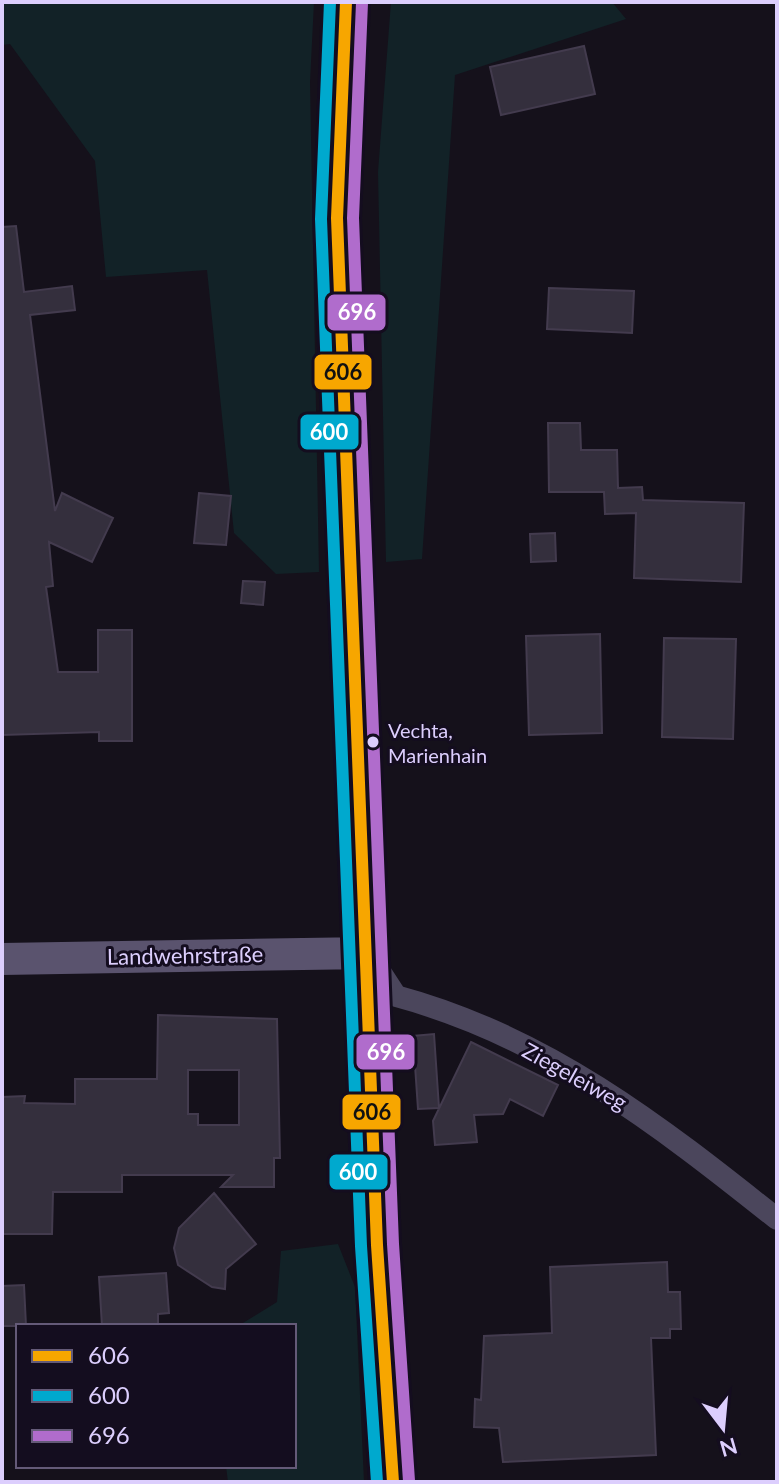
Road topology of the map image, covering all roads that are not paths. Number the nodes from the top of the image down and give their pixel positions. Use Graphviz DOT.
graph roads {
  1 [pos="346,2"];
  2 [pos="368,953"];
  3 [pos="2,959"];
  4 [pos="777,1219"];
  5 [pos="393,1482"];
  1 -- 2 [label="main road"];
  2 -- 3 [label="main road, Landwehrstraße"];
  2 -- 4 [label="street, Ziegeleiweg"];
  2 -- 5 [label="main road"];
}
